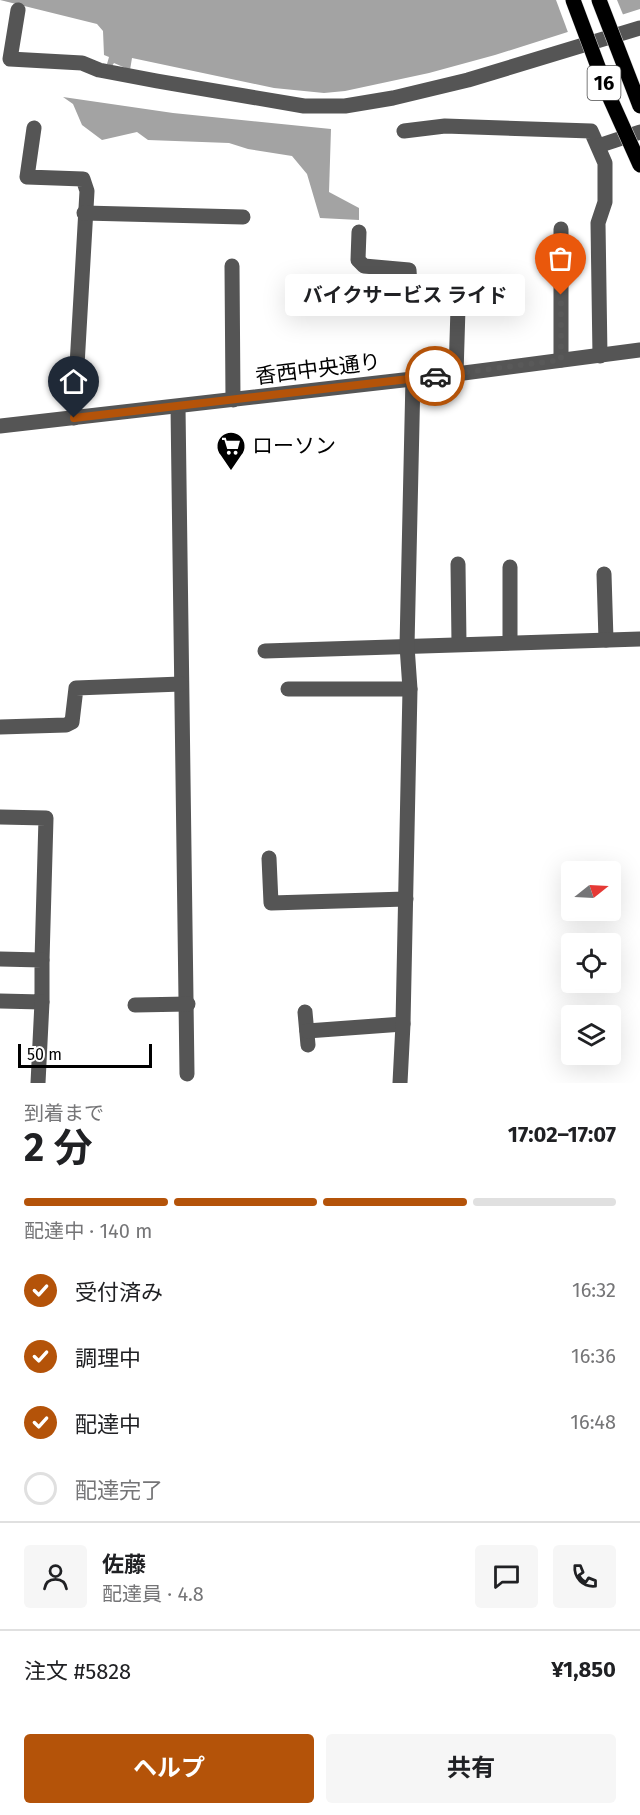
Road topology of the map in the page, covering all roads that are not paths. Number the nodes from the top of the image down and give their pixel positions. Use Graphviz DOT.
graph roads {
  1 [pos="573,0"];
  2 [pos="599,0"];
  3 [pos="18,10"];
  4 [pos="640,28"];
  5 [pos="5,59"];
  6 [pos="640,106"];
  7 [pos="34,128"];
  8 [pos="404,131"];
  9 [pos="640,132"];
  10 [pos="598,146"];
  11 [pos="640,165"];
  12 [pos="84,213"];
  13 [pos="243,217"];
  14 [pos="561,229"];
  15 [pos="359,232"];
  16 [pos="232,266"];
  17 [pos="640,350"];
  18 [pos="600,356"];
  19 [pos="561,360"];
  20 [pos="456,374"];
  21 [pos="413,378"];
  22 [pos="233,400"];
  23 [pos="178,407"];
  24 [pos="74,418"];
  25 [pos="0,426"];
  26 [pos="458,564"];
  27 [pos="510,567"];
  28 [pos="604,574"];
  29 [pos="640,639"];
  30 [pos="606,640"];
  31 [pos="510,641"];
  32 [pos="459,644"];
  33 [pos="407,646"];
  34 [pos="265,651"];
  35 [pos="181,684"];
  36 [pos="288,689"];
  37 [pos="410,689"];
  38 [pos="0,726"];
  39 [pos="0,817"];
  40 [pos="269,858"];
  41 [pos="406,899"];
  42 [pos="0,959"];
  43 [pos="42,960"];
  44 [pos="0,1001"];
  45 [pos="42,1002"];
  46 [pos="188,1004"];
  47 [pos="135,1005"];
  48 [pos="306,1012"];
  49 [pos="403,1024"];
  50 [pos="187,1074"];
  51 [pos="38,1083"];
  52 [pos="400,1083"];
  1 -- 11 [label="main road, 16, bridge"];
  2 -- 6 [label="main road, 16, bridge"];
  3 -- 5 [label="street"];
  4 -- 5 [label="street"];
  7 -- 12 [label="street"];
  8 -- 10 [label="street"];
  9 -- 10 [label="street"];
  10 -- 18 [label="street"];
  12 -- 13 [label="street"];
  12 -- 24 [label="street"];
  14 -- 19 [label="street"];
  15 -- 20 [label="street"];
  16 -- 22 [label="street"];
  17 -- 18 [label="street, 香西中央通り"];
  18 -- 19 [label="street, 香西中央通り"];
  19 -- 20 [label="street, 香西中央通り"];
  20 -- 21 [label="street, 香西中央通り"];
  21 -- 22 [label="street, 香西中央通り"];
  21 -- 33 [label="street"];
  22 -- 23 [label="street, 香西中央通り"];
  23 -- 24 [label="street, 香西中央通り"];
  23 -- 35 [label="street"];
  24 -- 25 [label="street, 香西中央通り"];
  26 -- 32 [label="street"];
  27 -- 31 [label="street"];
  28 -- 30 [label="street"];
  29 -- 30 [label="street"];
  30 -- 31 [label="street"];
  31 -- 32 [label="street"];
  32 -- 33 [label="street"];
  33 -- 34 [label="street"];
  33 -- 37 [label="street"];
  35 -- 38 [label="street"];
  35 -- 46 [label="street"];
  36 -- 37 [label="street"];
  37 -- 41 [label="street"];
  39 -- 43 [label="street"];
  40 -- 41 [label="street"];
  41 -- 49 [label="street"];
  42 -- 43 [label="street"];
  43 -- 45 [label="street"];
  44 -- 45 [label="street"];
  45 -- 51 [label="street"];
  46 -- 47 [label="street"];
  46 -- 50 [label="street"];
  48 -- 49 [label="street"];
  49 -- 52 [label="street"];
}
